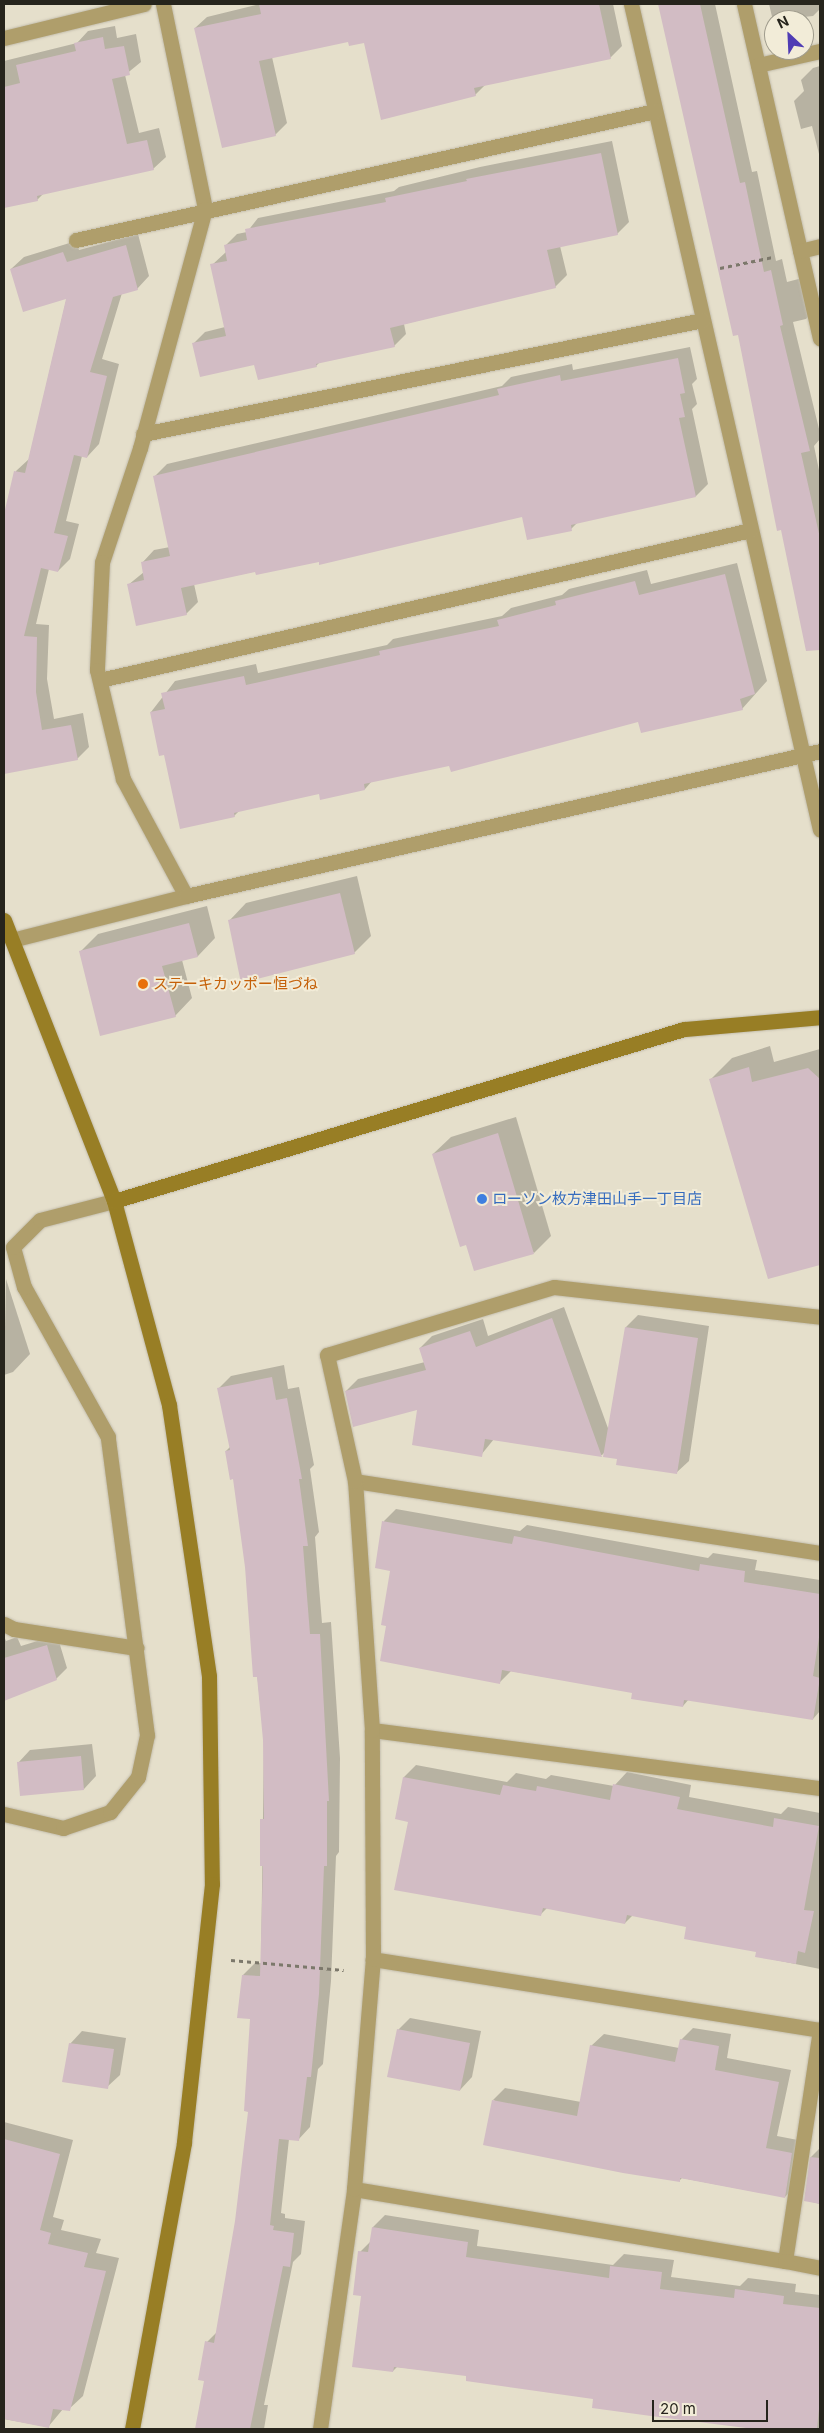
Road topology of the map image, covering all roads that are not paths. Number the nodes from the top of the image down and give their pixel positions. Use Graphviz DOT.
graph roads {
  1 [pos="144,4"];
  2 [pos="163,4"];
  3 [pos="631,4"];
  4 [pos="744,4"];
  5 [pos="4,38"];
  6 [pos="820,51"];
  7 [pos="758,65"];
  8 [pos="655,111"];
  9 [pos="205,208"];
  10 [pos="76,240"];
  11 [pos="820,246"];
  12 [pos="800,251"];
  13 [pos="703,320"];
  14 [pos="820,338"];
  15 [pos="143,434"];
  16 [pos="751,530"];
  17 [pos="100,680"];
  18 [pos="820,751"];
  19 [pos="803,755"];
  20 [pos="820,830"];
  21 [pos="186,896"];
  22 [pos="4,920"];
  23 [pos="12,940"];
  24 [pos="820,1017"];
  25 [pos="114,1201"];
  26 [pos="820,1317"];
  27 [pos="355,1481"];
  28 [pos="820,1553"];
  29 [pos="4,1624"];
  30 [pos="137,1648"];
  31 [pos="372,1730"];
  32 [pos="820,1788"];
  33 [pos="4,1814"];
  34 [pos="373,1966"];
  35 [pos="820,2030"];
  36 [pos="354,2189"];
  37 [pos="785,2261"];
  38 [pos="820,2268"];
  39 [pos="132,2429"];
  40 [pos="321,2429"];
  1 -- 5 [label="street"];
  2 -- 9 [label="street"];
  3 -- 8 [label="street"];
  4 -- 7 [label="street"];
  6 -- 7 [label="street"];
  7 -- 12 [label="street"];
  8 -- 9 [label="street"];
  8 -- 13 [label="street"];
  9 -- 10 [label="street"];
  9 -- 15 [label="street"];
  11 -- 12 [label="street"];
  12 -- 14 [label="street"];
  13 -- 15 [label="street"];
  13 -- 16 [label="street"];
  15 -- 17 [label="street"];
  16 -- 17 [label="street"];
  16 -- 19 [label="street"];
  17 -- 21 [label="street"];
  18 -- 19 [label="street"];
  19 -- 20 [label="street"];
  19 -- 21 [label="street"];
  21 -- 23 [label="street"];
  22 -- 23 [label="street"];
  23 -- 25 [label="street"];
  24 -- 25 [label="street"];
  25 -- 30 [label="street"];
  25 -- 39 [label="street"];
  26 -- 27 [label="street"];
  27 -- 28 [label="street"];
  27 -- 31 [label="street"];
  29 -- 30 [label="street"];
  30 -- 33 [label="street"];
  31 -- 32 [label="street"];
  31 -- 34 [label="street"];
  34 -- 35 [label="street"];
  34 -- 36 [label="street"];
  35 -- 37 [label="street"];
  36 -- 37 [label="street"];
  36 -- 40 [label="street"];
  37 -- 38 [label="street"];
}
